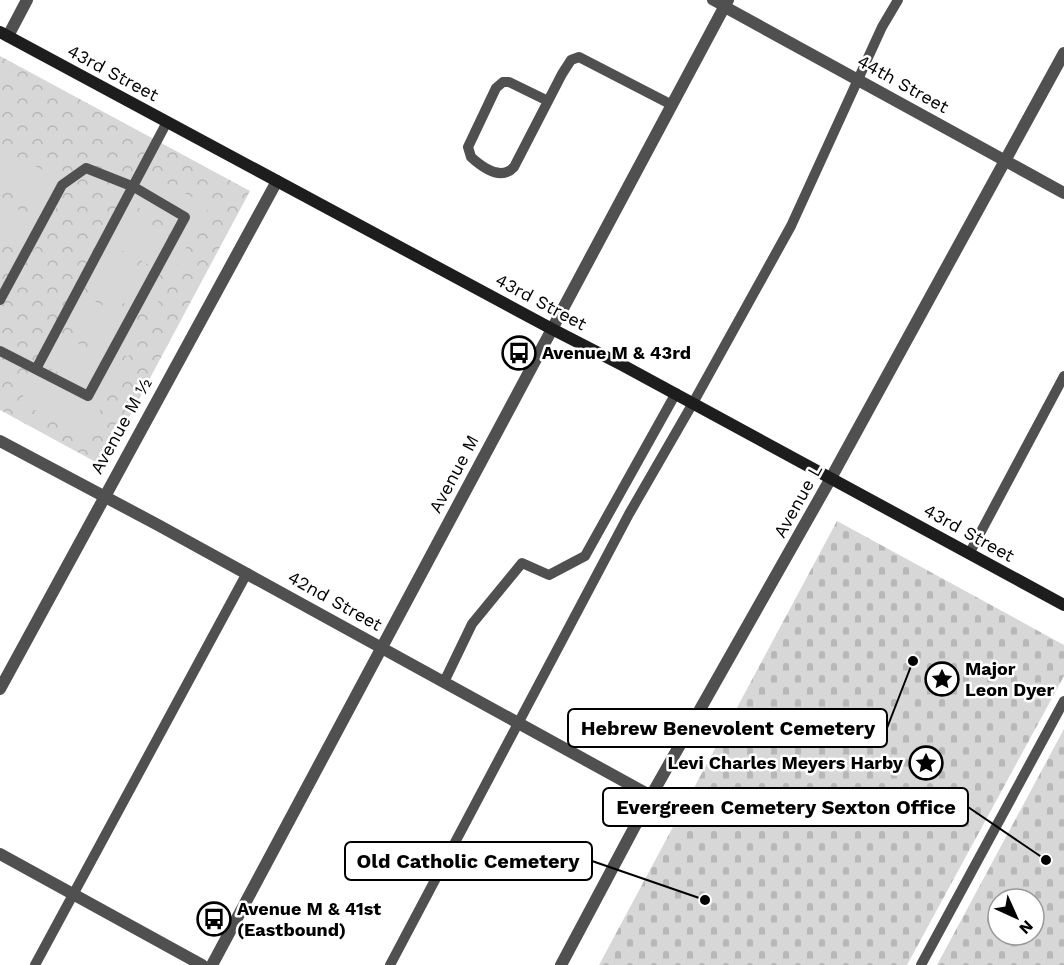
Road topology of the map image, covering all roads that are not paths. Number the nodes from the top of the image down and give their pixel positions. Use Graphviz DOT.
graph roads {
  1 [pos="27,0"];
  2 [pos="712,0"];
  3 [pos="898,0"];
  4 [pos="726,3"];
  5 [pos="4,34"];
  6 [pos="1064,53"];
  7 [pos="859,80"];
  8 [pos="548,101"];
  9 [pos="672,105"];
  10 [pos="167,122"];
  11 [pos="1005,161"];
  12 [pos="277,182"];
  13 [pos="134,187"];
  14 [pos="1064,193"];
  15 [pos="0,300"];
  16 [pos="552,329"];
  17 [pos="0,351"];
  18 [pos="36,369"];
  19 [pos="1064,376"];
  20 [pos="676,393"];
  21 [pos="693,403"];
  22 [pos="0,441"];
  23 [pos="831,478"];
  24 [pos="104,496"];
  25 [pos="969,554"];
  26 [pos="247,573"];
  27 [pos="1064,605"];
  28 [pos="382,648"];
  29 [pos="444,682"];
  30 [pos="0,689"];
  31 [pos="1064,701"];
  32 [pos="518,723"];
  33 [pos="651,796"];
  34 [pos="0,855"];
  35 [pos="73,894"];
  36 [pos="35,965"];
  37 [pos="202,965"];
  38 [pos="212,965"];
  39 [pos="390,965"];
  40 [pos="561,965"];
  41 [pos="921,965"];
  1 -- 5 [label="street"];
  2 -- 4 [label="lane"];
  3 -- 7 [label="lane"];
  4 -- 7 [label="street, 44th Street"];
  4 -- 9 [label="street, Avenue M"];
  5 -- 10 [label="street, 43rd Street"];
  6 -- 11 [label="street, Avenue L"];
  7 -- 11 [label="street, 44th Street"];
  7 -- 21 [label="lane"];
  8 -- 8 [label="lane"];
  8 -- 9 [label="lane"];
  9 -- 16 [label="street, Avenue M"];
  10 -- 12 [label="street, 43rd Street"];
  10 -- 13 [label="lane"];
  11 -- 14 [label="street, 44th Street"];
  11 -- 23 [label="street, Avenue L"];
  12 -- 16 [label="street, 43rd Street"];
  12 -- 24 [label="street, Avenue M ½"];
  13 -- 15 [label="lane"];
  13 -- 18 [label="lane"];
  13 -- 18 [label="lane"];
  16 -- 20 [label="street, 43rd Street"];
  16 -- 28 [label="street, Avenue M"];
  17 -- 18 [label="lane"];
  19 -- 25 [label="lane"];
  20 -- 21 [label="street, 43rd Street"];
  20 -- 29 [label="lane"];
  21 -- 23 [label="street, 43rd Street"];
  21 -- 32 [label="lane"];
  22 -- 24 [label="street, 42nd Street"];
  23 -- 25 [label="street, 43rd Street"];
  23 -- 33 [label="street, Avenue L"];
  24 -- 26 [label="street, 42nd Street"];
  24 -- 30 [label="street, Avenue M ½"];
  25 -- 27 [label="street, 43rd Street"];
  26 -- 28 [label="street, 42nd Street"];
  26 -- 35 [label="lane"];
  28 -- 29 [label="street, 42nd Street"];
  28 -- 38 [label="street, Avenue M"];
  29 -- 32 [label="street, 42nd Street"];
  31 -- 41 [label="lane"];
  32 -- 33 [label="street, 42nd Street"];
  32 -- 39 [label="lane"];
  33 -- 40 [label="street, Avenue L"];
  34 -- 35 [label="street"];
  35 -- 36 [label="lane"];
  35 -- 37 [label="street"];
}
